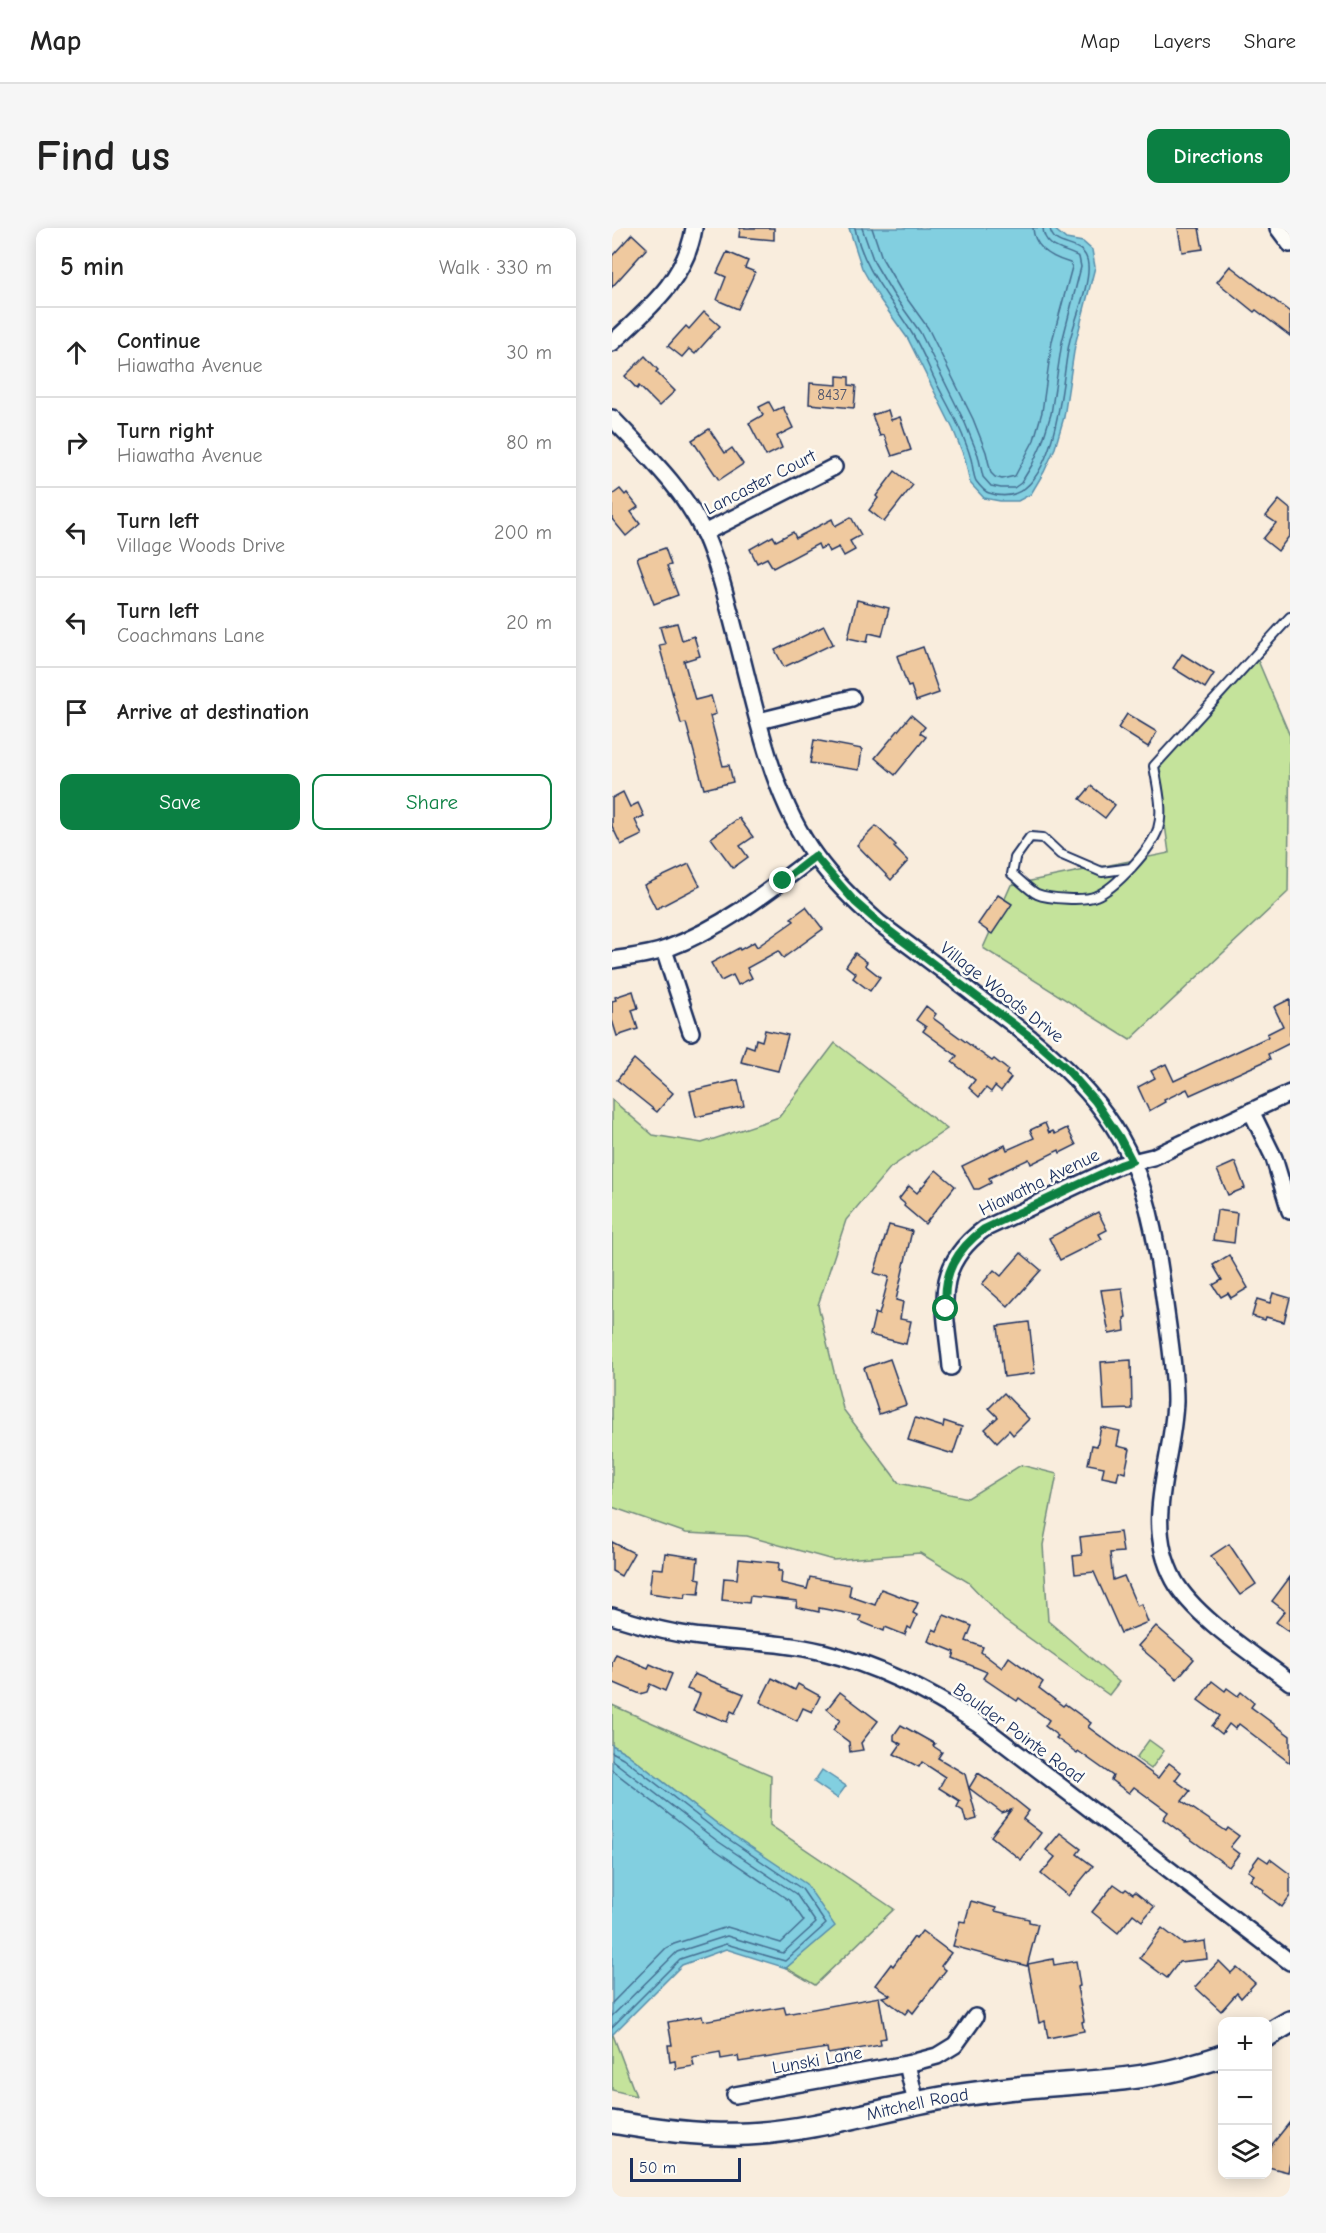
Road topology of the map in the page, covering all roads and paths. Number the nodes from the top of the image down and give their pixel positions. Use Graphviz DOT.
graph roads {
  1 [pos="694,228"];
  2 [pos="1278,228"];
  3 [pos="1290,244"];
  4 [pos="612,343"];
  5 [pos="612,418"];
  6 [pos="834,467"];
  7 [pos="704,533"];
  8 [pos="1290,617"];
  9 [pos="852,698"];
  10 [pos="759,721"];
  11 [pos="815,856"];
  12 [pos="1131,868"];
  13 [pos="664,950"];
  14 [pos="612,960"];
  15 [pos="691,1032"];
  16 [pos="1290,1093"];
  17 [pos="1251,1111"];
  18 [pos="1132,1161"];
  19 [pos="1290,1210"];
  20 [pos="951,1367"];
  21 [pos="612,1616"];
  22 [pos="1290,1682"];
  23 [pos="1290,1962"];
  24 [pos="975,2017"];
  25 [pos="1290,2022"];
  26 [pos="1272,2033"];
  27 [pos="1218,2057"];
  28 [pos="907,2064"];
  29 [pos="735,2095"];
  30 [pos="916,2103"];
  31 [pos="612,2122"];
  1 -- 4 [label="street"];
  2 -- 3 [label="street"];
  5 -- 7 [label="street, Village Woods Drive"];
  6 -- 7 [label="street, Lancaster Court"];
  7 -- 10 [label="street, Village Woods Drive"];
  8 -- 12 [label="lane"];
  9 -- 10 [label="street"];
  10 -- 11 [label="street, Village Woods Drive"];
  11 -- 13 [label="street"];
  11 -- 18 [label="street, Village Woods Drive"];
  12 -- 12 [label="lane"];
  13 -- 14 [label="street"];
  13 -- 15 [label="street"];
  16 -- 17 [label="street, Hiawatha Avenue"];
  17 -- 18 [label="street, Hiawatha Avenue"];
  17 -- 19 [label="street"];
  18 -- 20 [label="street, Hiawatha Avenue"];
  18 -- 22 [label="street, Village Woods Drive"];
  21 -- 23 [label="street, Boulder Pointe Road"];
  24 -- 28 [label="street, Lunski Lane"];
  25 -- 26 [label="main road"];
  27 -- 30 [label="main road, Mitchell Road"];
  28 -- 29 [label="street, Lunski Lane"];
  28 -- 30 [label="street"];
  30 -- 31 [label="main road, Mitchell Road"];
}
